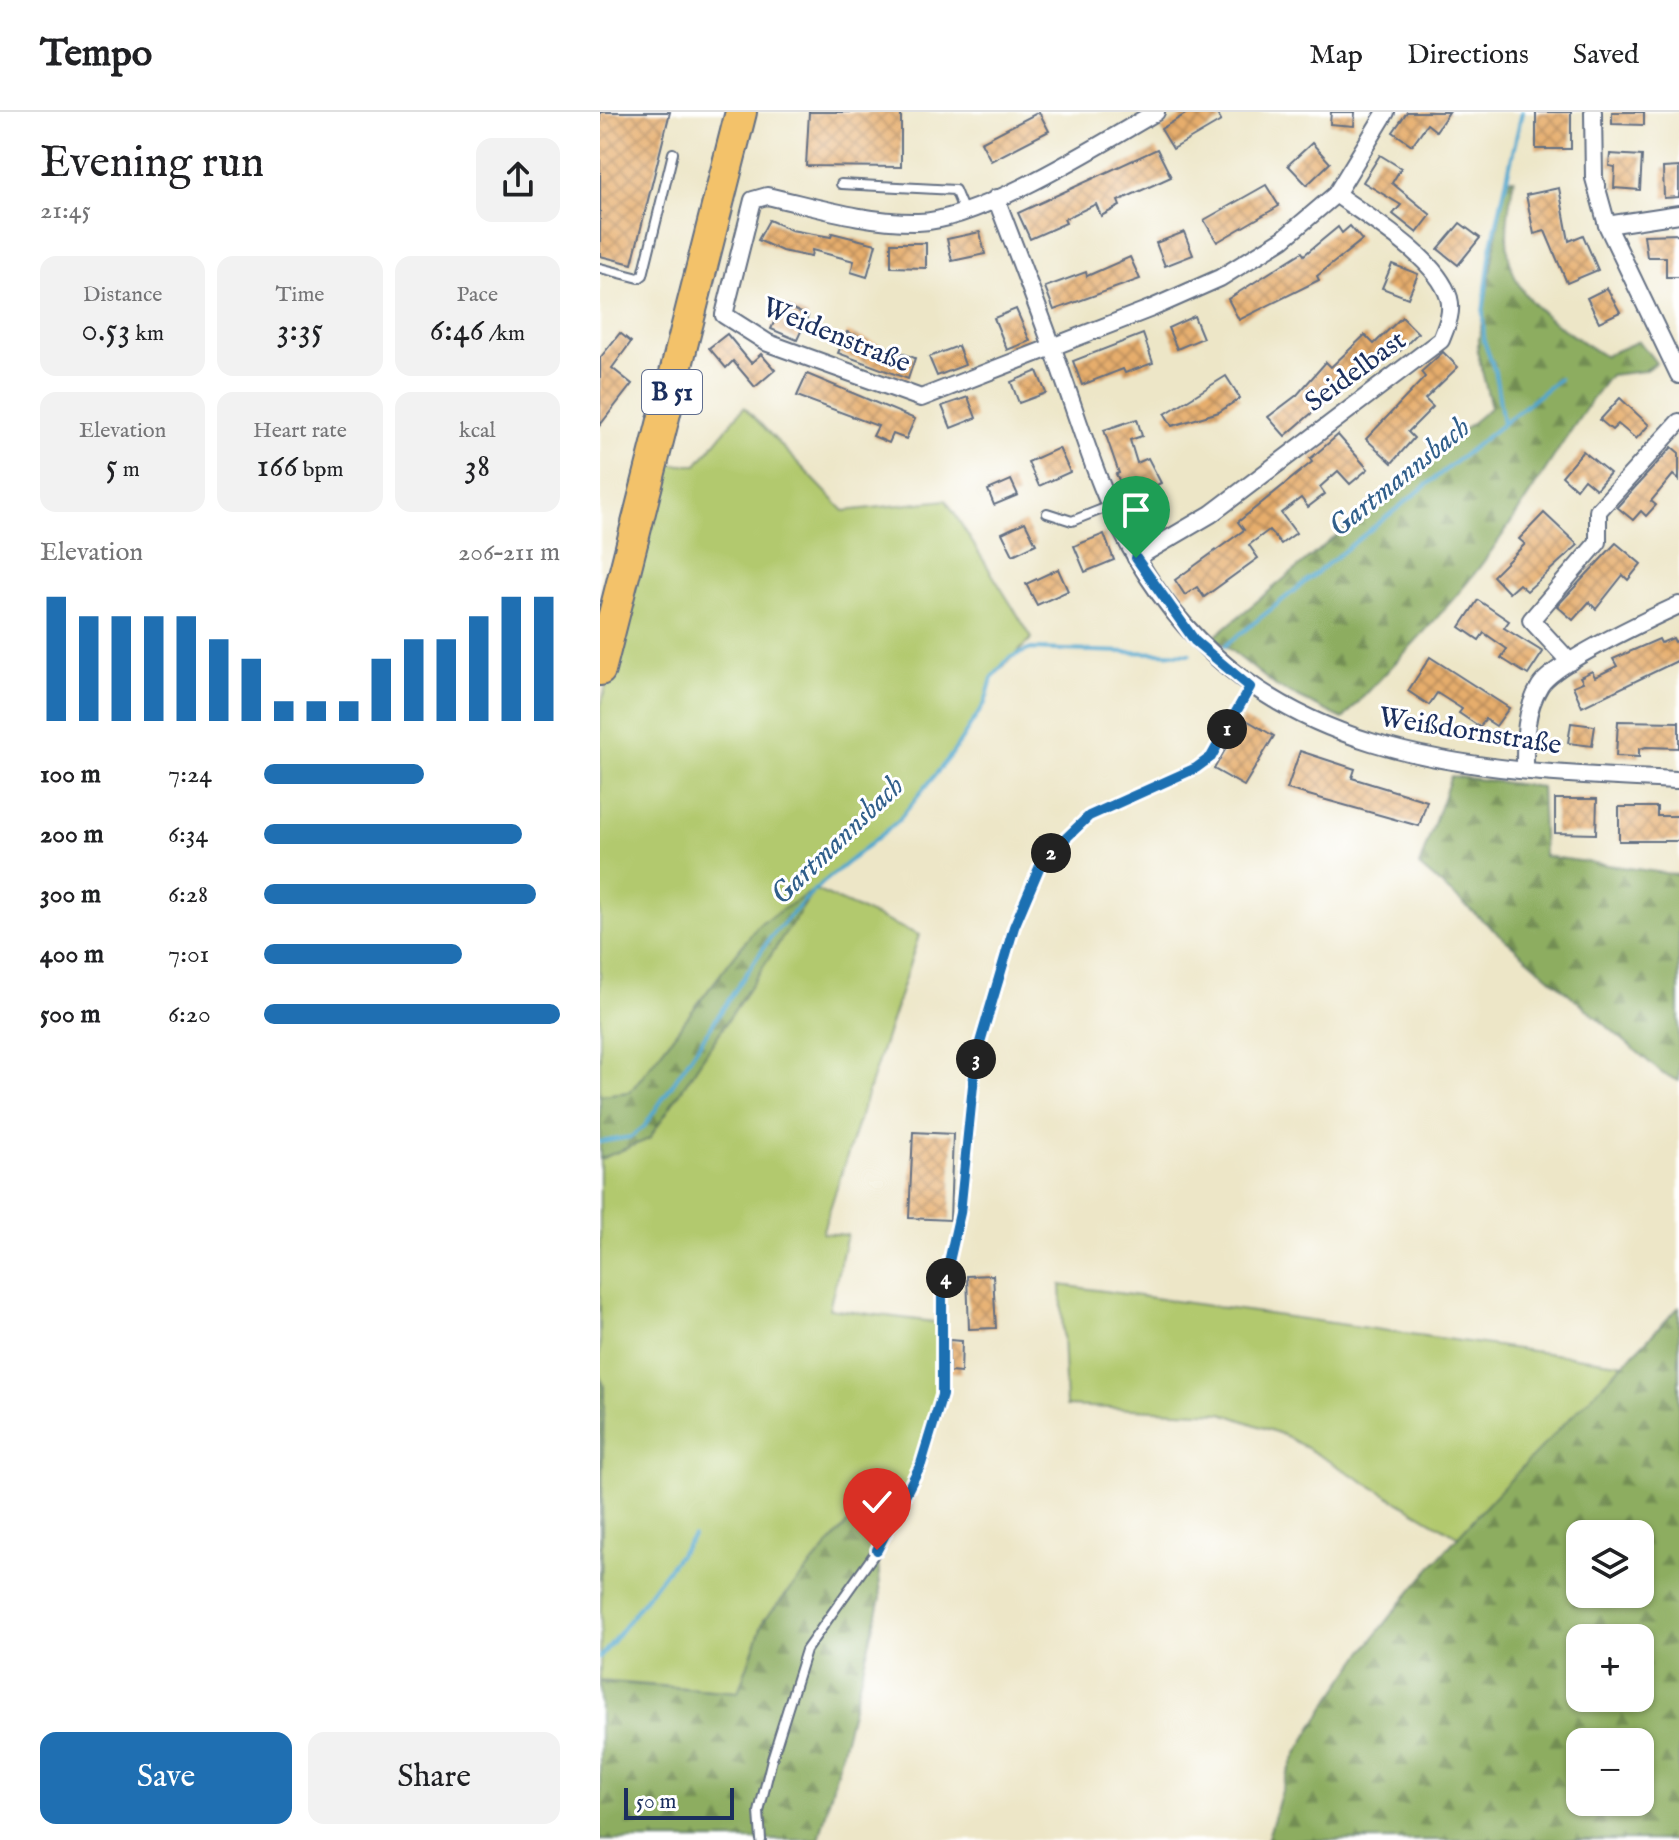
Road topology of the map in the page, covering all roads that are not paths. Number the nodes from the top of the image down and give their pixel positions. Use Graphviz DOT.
graph roads {
  1 [pos="726,112"];
  2 [pos="741,112"];
  3 [pos="1156,112"];
  4 [pos="1386,112"];
  5 [pos="1593,112"];
  6 [pos="673,153"];
  7 [pos="841,184"];
  8 [pos="1336,194"];
  9 [pos="996,198"];
  10 [pos="964,213"];
  11 [pos="1679,214"];
  12 [pos="1607,225"];
  13 [pos="600,268"];
  14 [pos="1052,346"];
  15 [pos="1679,375"];
  16 [pos="1679,422"];
  17 [pos="1110,505"];
  18 [pos="1047,513"];
  19 [pos="1136,558"];
  20 [pos="600,598"];
  21 [pos="1679,605"];
  22 [pos="1570,662"];
  23 [pos="600,670"];
  24 [pos="1250,687"];
  25 [pos="1525,770"];
  26 [pos="1679,780"];
  27 [pos="761,1840"];
  1 -- 20 [label="highway, B 51"];
  2 -- 23 [label="highway, B 51"];
  3 -- 9 [label="street, Weidenstraße"];
  4 -- 8 [label="street, Weidenstraße"];
  5 -- 12 [label="street"];
  6 -- 13 [label="lane"];
  7 -- 10 [label="lane"];
  8 -- 14 [label="street, Weidenstraße"];
  8 -- 19 [label="street, Seidelbast"];
  9 -- 10 [label="street, Weidenstraße"];
  9 -- 14 [label="street, Weißdornstraße"];
  10 -- 14 [label="street, Weidenstraße"];
  11 -- 12 [label="street"];
  12 -- 15 [label="street"];
  14 -- 17 [label="street, Weißdornstraße"];
  16 -- 22 [label="street"];
  17 -- 18 [label="lane"];
  17 -- 19 [label="street, Weißdornstraße"];
  19 -- 24 [label="street, Weißdornstraße"];
  21 -- 22 [label="street"];
  22 -- 25 [label="street"];
  24 -- 25 [label="street, Weißdornstraße"];
  24 -- 27 [label="lane"];
  25 -- 26 [label="street, Weißdornstraße"];
}
